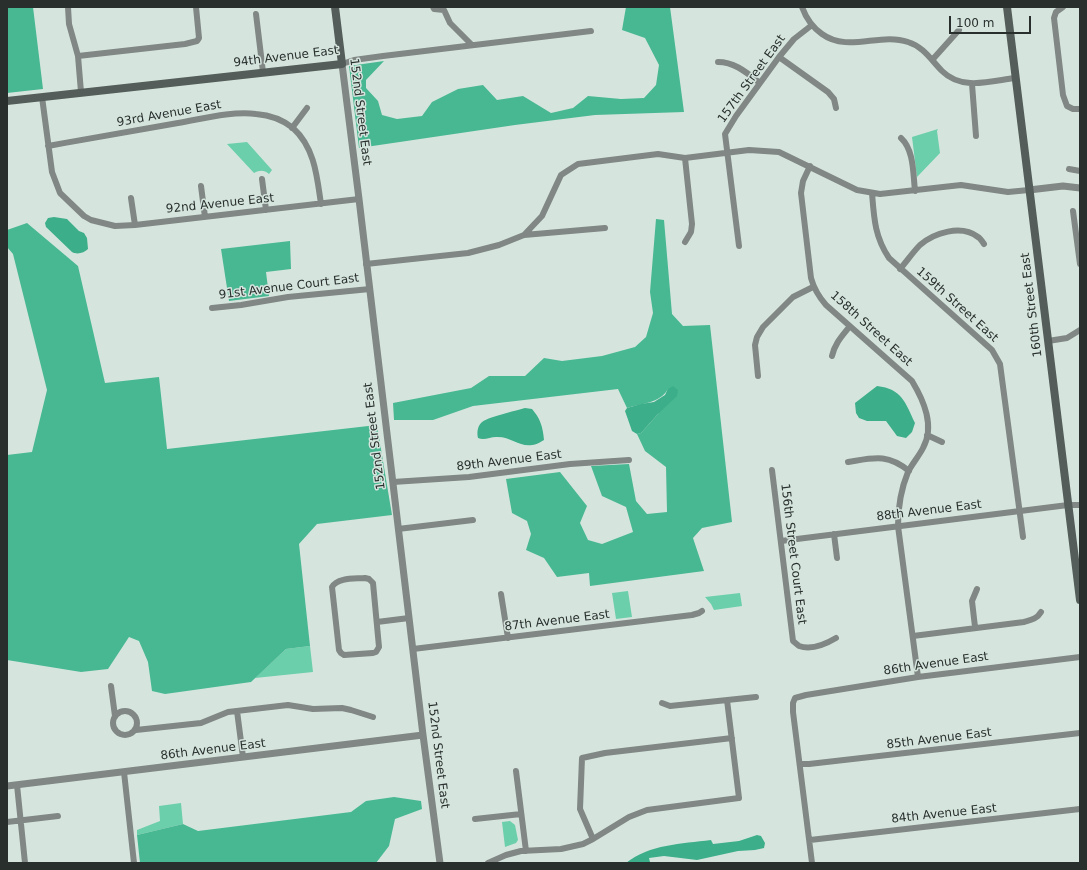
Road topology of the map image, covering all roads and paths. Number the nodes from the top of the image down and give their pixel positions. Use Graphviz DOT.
graph roads {
  1 [pos="68,7"];
  2 [pos="196,7"];
  3 [pos="335,7"];
  4 [pos="433,7"];
  5 [pos="802,7"];
  6 [pos="1007,7"];
  7 [pos="1063,7"];
  8 [pos="256,14"];
  9 [pos="812,25"];
  10 [pos="591,30"];
  11 [pos="959,30"];
  12 [pos="471,44"];
  13 [pos="78,56"];
  14 [pos="779,57"];
  15 [pos="933,59"];
  16 [pos="718,62"];
  17 [pos="342,64"];
  18 [pos="263,72"];
  19 [pos="1015,78"];
  20 [pos="760,83"];
  21 [pos="972,84"];
  22 [pos="81,92"];
  23 [pos="42,97"];
  24 [pos="7,101"];
  25 [pos="307,108"];
  26 [pos="836,108"];
  27 [pos="1080,109"];
  28 [pos="292,128"];
  29 [pos="976,136"];
  30 [pos="901,138"];
  31 [pos="48,146"];
  32 [pos="727,153"];
  33 [pos="685,158"];
  34 [pos="810,166"];
  35 [pos="1069,169"];
  36 [pos="1080,171"];
  37 [pos="262,179"];
  38 [pos="201,186"];
  39 [pos="1080,188"];
  40 [pos="915,190"];
  41 [pos="1029,190"];
  42 [pos="872,194"];
  43 [pos="131,198"];
  44 [pos="359,199"];
  45 [pos="321,204"];
  46 [pos="266,210"];
  47 [pos="1073,212"];
  48 [pos="205,217"];
  49 [pos="134,225"];
  50 [pos="605,228"];
  51 [pos="524,235"];
  52 [pos="1078,238"];
  53 [pos="685,242"];
  54 [pos="984,244"];
  55 [pos="739,246"];
  56 [pos="366,264"];
  57 [pos="1080,264"];
  58 [pos="900,269"];
  59 [pos="813,288"];
  60 [pos="370,289"];
  61 [pos="212,308"];
  62 [pos="850,326"];
  63 [pos="1080,330"];
  64 [pos="1048,341"];
  65 [pos="832,356"];
  66 [pos="758,376"];
  67 [pos="927,435"];
  68 [pos="942,442"];
  69 [pos="629,460"];
  70 [pos="848,462"];
  71 [pos="772,470"];
  72 [pos="909,471"];
  73 [pos="393,482"];
  74 [pos="1068,505"];
  75 [pos="1080,505"];
  76 [pos="1020,511"];
  77 [pos="472,520"];
  78 [pos="898,526"];
  79 [pos="398,529"];
  80 [pos="834,534"];
  81 [pos="1023,537"];
  82 [pos="781,541"];
  83 [pos="837,558"];
  84 [pos="977,589"];
  85 [pos="501,594"];
  86 [pos="1080,600"];
  87 [pos="702,611"];
  88 [pos="1041,612"];
  89 [pos="409,618"];
  90 [pos="377,622"];
  91 [pos="975,627"];
  92 [pos="913,636"];
  93 [pos="508,638"];
  94 [pos="836,638"];
  95 [pos="412,649"];
  96 [pos="1080,657"];
  97 [pos="918,677"];
  98 [pos="111,686"];
  99 [pos="756,697"];
  100 [pos="727,700"];
  101 [pos="662,703"];
  102 [pos="237,711"];
  103 [pos="115,716"];
  104 [pos="373,717"];
  105 [pos="136,730"];
  106 [pos="1080,733"];
  107 [pos="423,735"];
  108 [pos="732,738"];
  109 [pos="243,757"];
  110 [pos="801,764"];
  111 [pos="516,771"];
  112 [pos="124,772"];
  113 [pos="17,785"];
  114 [pos="7,786"];
  115 [pos="1080,809"];
  116 [pos="521,814"];
  117 [pos="58,816"];
  118 [pos="475,819"];
  119 [pos="21,820"];
  120 [pos="7,822"];
  121 [pos="593,839"];
  122 [pos="810,840"];
  123 [pos="526,851"];
  124 [pos="25,863"];
  125 [pos="134,863"];
  126 [pos="440,863"];
  127 [pos="488,863"];
  128 [pos="812,863"];
  1 -- 13 [label="street"];
  2 -- 13 [label="street"];
  3 -- 17 [label="main road, 152nd Street East"];
  4 -- 12 [label="street"];
  5 -- 9 [label="street"];
  6 -- 19 [label="main road, 160th Street East"];
  7 -- 27 [label="street"];
  8 -- 18 [label="street"];
  9 -- 14 [label="street, 157th Street East"];
  9 -- 15 [label="street"];
  10 -- 12 [label="street, 94th Avenue East"];
  11 -- 15 [label="street"];
  12 -- 17 [label="street, 94th Avenue East"];
  13 -- 22 [label="street"];
  14 -- 20 [label="street, 157th Street East"];
  14 -- 26 [label="street"];
  15 -- 21 [label="street"];
  16 -- 20 [label="street"];
  17 -- 18 [label="main road, 94th Avenue East"];
  17 -- 44 [label="street, 152nd Street East"];
  18 -- 22 [label="main road, 94th Avenue East"];
  19 -- 21 [label="street"];
  19 -- 41 [label="main road, 160th Street East"];
  20 -- 32 [label="street, 157th Street East"];
  21 -- 29 [label="street"];
  22 -- 23 [label="main road, 94th Avenue East"];
  23 -- 24 [label="main road, 94th Avenue East"];
  23 -- 31 [label="street"];
  25 -- 28 [label="street"];
  28 -- 31 [label="street, 93rd Avenue East"];
  28 -- 45 [label="street"];
  30 -- 40 [label="street"];
  31 -- 49 [label="street, 92nd Avenue East"];
  32 -- 33 [label="street"];
  32 -- 34 [label="street"];
  32 -- 55 [label="street, 157th Street East"];
  33 -- 51 [label="street"];
  33 -- 53 [label="street"];
  34 -- 42 [label="street"];
  34 -- 59 [label="street, 158th Street East"];
  35 -- 36 [label="street"];
  37 -- 46 [label="street"];
  38 -- 48 [label="street"];
  39 -- 41 [label="street"];
  40 -- 41 [label="street"];
  40 -- 42 [label="street"];
  41 -- 64 [label="main road, 160th Street East"];
  42 -- 58 [label="street, 159th Street East"];
  43 -- 49 [label="street"];
  44 -- 45 [label="street, 92nd Avenue East"];
  44 -- 56 [label="street, 152nd Street East"];
  45 -- 46 [label="street, 92nd Avenue East"];
  46 -- 48 [label="street, 92nd Avenue East"];
  47 -- 52 [label="street"];
  48 -- 49 [label="street, 92nd Avenue East"];
  50 -- 51 [label="street, 91st Avenue Court East"];
  51 -- 56 [label="street, 91st Avenue Court East"];
  52 -- 57 [label="street"];
  54 -- 58 [label="street"];
  56 -- 60 [label="street, 152nd Street East"];
  58 -- 76 [label="street, 159th Street East"];
  59 -- 62 [label="street, 158th Street East"];
  59 -- 66 [label="street"];
  60 -- 61 [label="street, 91st Avenue Court East"];
  60 -- 73 [label="street, 152nd Street East"];
  62 -- 65 [label="street"];
  62 -- 67 [label="street, 158th Street East"];
  63 -- 64 [label="street"];
  64 -- 74 [label="main road, 160th Street East"];
  67 -- 68 [label="street"];
  67 -- 72 [label="street, 158th Street East"];
  69 -- 73 [label="street, 89th Avenue East"];
  70 -- 72 [label="street"];
  71 -- 82 [label="street, 156th Street Court East"];
  72 -- 78 [label="street, 158th Street East"];
  73 -- 79 [label="street, 152nd Street East"];
  74 -- 75 [label="street, 88th Avenue East"];
  74 -- 76 [label="street, 88th Avenue East"];
  74 -- 86 [label="main road, 160th Street East"];
  76 -- 78 [label="street, 88th Avenue East"];
  76 -- 81 [label="street, 159th Street East"];
  77 -- 79 [label="street"];
  78 -- 80 [label="street, 88th Avenue East"];
  78 -- 92 [label="street, 158th Street East"];
  79 -- 89 [label="street, 152nd Street East"];
  80 -- 82 [label="street, 88th Avenue East"];
  80 -- 83 [label="street"];
  82 -- 94 [label="street, 156th Street Court East"];
  84 -- 91 [label="street"];
  85 -- 93 [label="street"];
  87 -- 93 [label="street, 87th Avenue East"];
  88 -- 91 [label="street"];
  89 -- 90 [label="street"];
  89 -- 95 [label="street, 152nd Street East"];
  90 -- 90 [label="street"];
  91 -- 92 [label="street"];
  92 -- 97 [label="street, 158th Street East"];
  93 -- 95 [label="street, 87th Avenue East"];
  95 -- 107 [label="street, 152nd Street East"];
  96 -- 97 [label="street, 86th Avenue East"];
  97 -- 110 [label="street, 86th Avenue East"];
  98 -- 103 [label="street"];
  99 -- 100 [label="street"];
  100 -- 101 [label="street"];
  100 -- 108 [label="street"];
  102 -- 104 [label="street"];
  102 -- 105 [label="street"];
  102 -- 109 [label="street"];
  103 -- 105 [label="street"];
  103 -- 105 [label="street"];
  106 -- 110 [label="street, 85th Avenue East"];
  107 -- 109 [label="street, 86th Avenue East"];
  107 -- 126 [label="street, 152nd Street East"];
  108 -- 121 [label="street"];
  108 -- 121 [label="street"];
  109 -- 112 [label="street, 86th Avenue East"];
  110 -- 122 [label="street"];
  111 -- 116 [label="street"];
  112 -- 113 [label="street, 86th Avenue East"];
  112 -- 125 [label="street"];
  113 -- 114 [label="street, 86th Avenue East"];
  113 -- 119 [label="street"];
  115 -- 122 [label="street, 84th Avenue East"];
  116 -- 118 [label="street"];
  116 -- 123 [label="street"];
  117 -- 119 [label="street"];
  119 -- 120 [label="street"];
  119 -- 124 [label="street"];
  121 -- 123 [label="street"];
  122 -- 128 [label="street"];
  123 -- 127 [label="street"];
}
